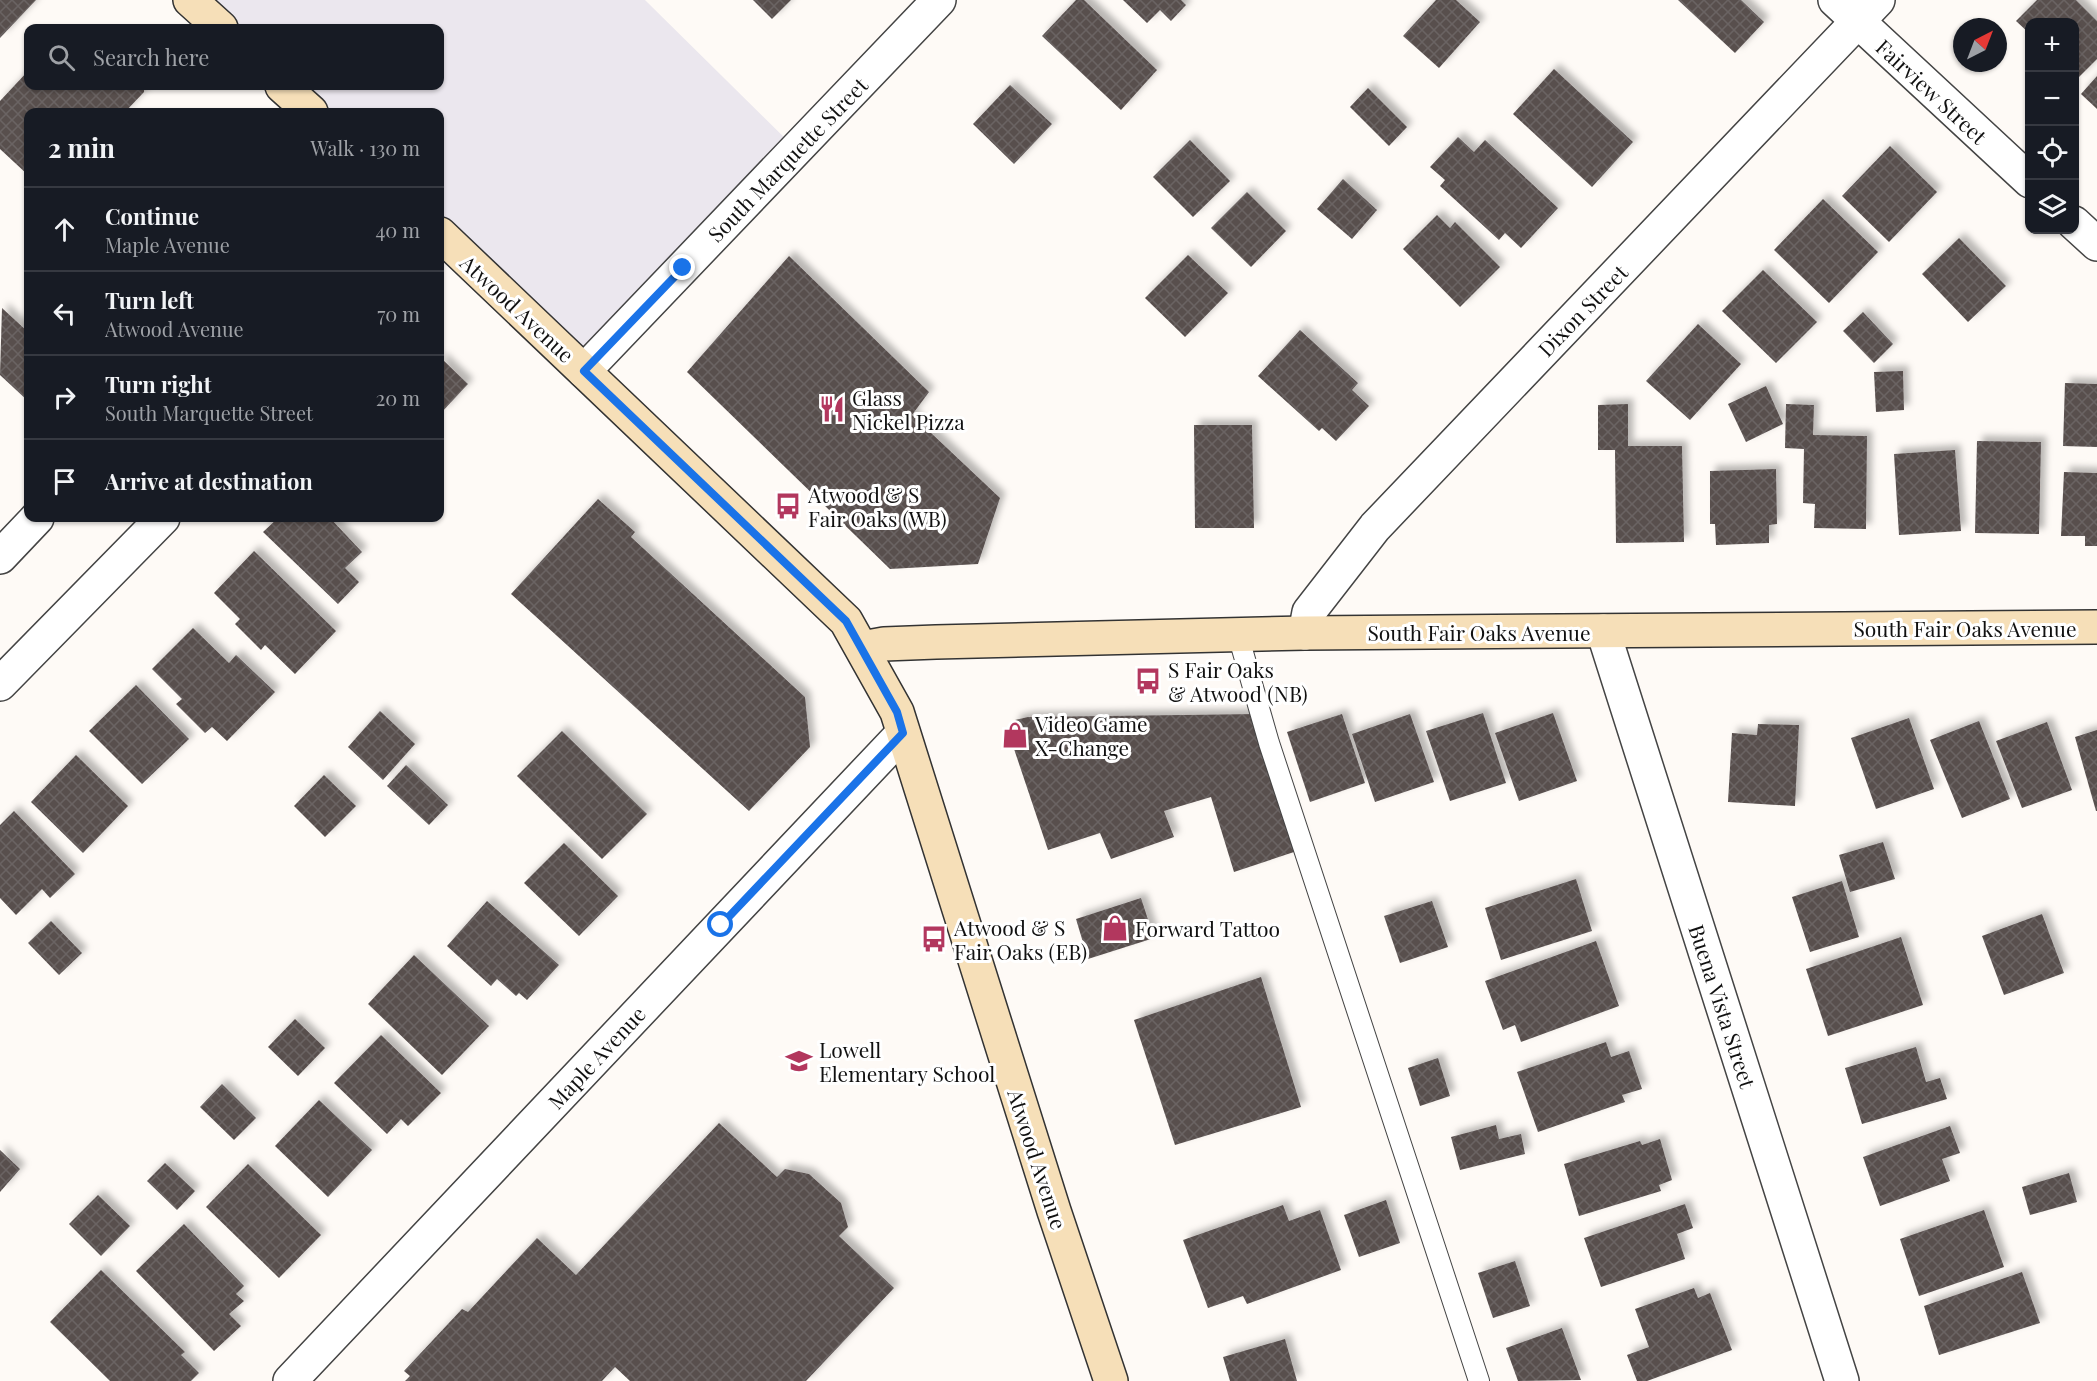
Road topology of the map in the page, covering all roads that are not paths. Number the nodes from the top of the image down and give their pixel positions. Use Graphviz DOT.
graph roads {
  1 [pos="190,0"];
  2 [pos="939,0"];
  3 [pos="1857,7"];
  4 [pos="217,24"];
  5 [pos="286,90"];
  6 [pos="307,108"];
  7 [pos="2029,180"];
  8 [pos="2079,228"];
  9 [pos="444,238"];
  10 [pos="2097,244"];
  11 [pos="584,371"];
  12 [pos="33,522"];
  13 [pos="159,522"];
  14 [pos="0,557"];
  15 [pos="2097,627"];
  16 [pos="1603,632"];
  17 [pos="1305,633"];
  18 [pos="1238,635"];
  19 [pos="862,648"];
  20 [pos="0,684"];
  21 [pos="903,733"];
  22 [pos="290,1381"];
  23 [pos="1111,1381"];
  24 [pos="1479,1381"];
  25 [pos="1842,1381"];
  1 -- 4 [label="street"];
  2 -- 11 [label="street, South Marquette Street"];
  3 -- 7 [label="street, Fairview Street"];
  3 -- 17 [label="street, Dixon Street"];
  5 -- 6 [label="street"];
  8 -- 10 [label="street"];
  9 -- 11 [label="street, Atwood Avenue"];
  11 -- 19 [label="street, Atwood Avenue"];
  12 -- 14 [label="street"];
  13 -- 20 [label="street"];
  15 -- 16 [label="street, South Fair Oaks Avenue"];
  16 -- 17 [label="street, South Fair Oaks Avenue"];
  16 -- 25 [label="street, Buena Vista Street"];
  17 -- 18 [label="street, South Fair Oaks Avenue"];
  18 -- 19 [label="street, South Fair Oaks Avenue"];
  18 -- 24 [label="lane"];
  19 -- 21 [label="street, Atwood Avenue"];
  21 -- 22 [label="street, Maple Avenue"];
  21 -- 23 [label="street, Atwood Avenue"];
}
